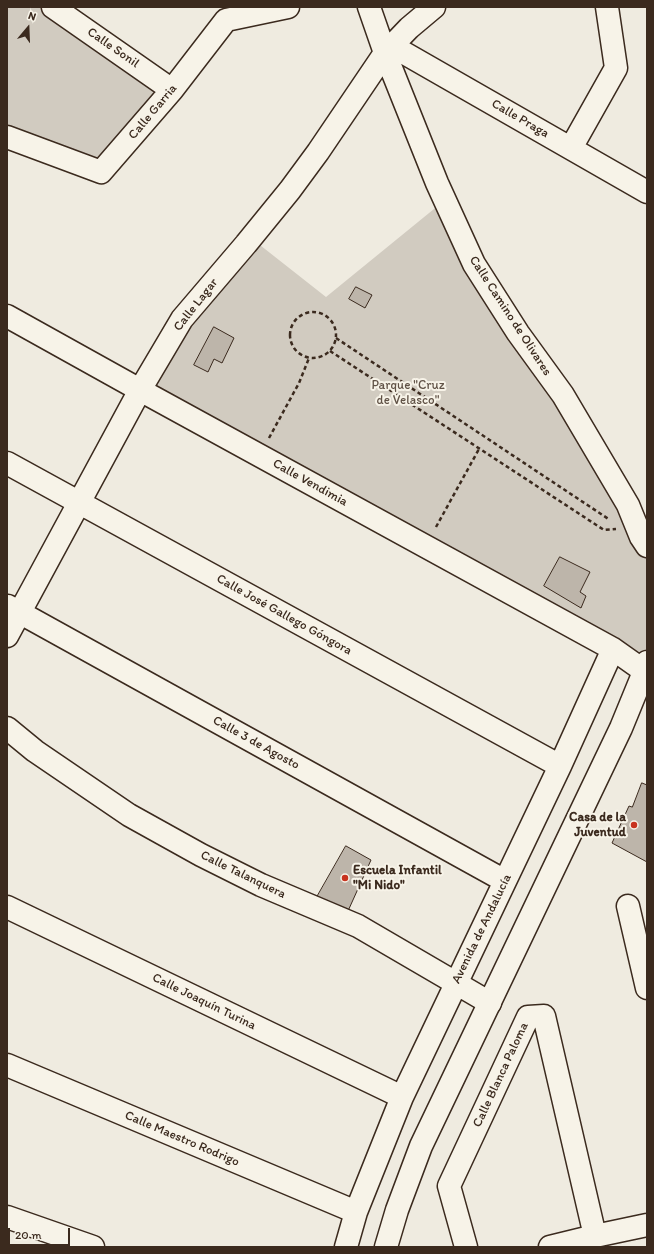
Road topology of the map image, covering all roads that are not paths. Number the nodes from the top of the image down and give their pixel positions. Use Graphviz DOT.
graph roads {
  1 [pos="53,7"];
  2 [pos="288,7"];
  3 [pos="369,7"];
  4 [pos="434,7"];
  5 [pos="608,7"];
  6 [pos="389,50"];
  7 [pos="172,90"];
  8 [pos="7,137"];
  9 [pos="571,148"];
  10 [pos="647,192"];
  11 [pos="7,316"];
  12 [pos="140,390"];
  13 [pos="7,463"];
  14 [pos="80,503"];
  15 [pos="641,510"];
  16 [pos="647,546"];
  17 [pos="14,609"];
  18 [pos="7,636"];
  19 [pos="613,649"];
  20 [pos="646,669"];
  21 [pos="7,728"];
  22 [pos="560,766"];
  23 [pos="505,880"];
  24 [pos="628,906"];
  25 [pos="7,907"];
  26 [pos="456,983"];
  27 [pos="647,988"];
  28 [pos="490,1003"];
  29 [pos="7,1065"];
  30 [pos="402,1098"];
  31 [pos="356,1212"];
  32 [pos="7,1217"];
  33 [pos="647,1225"];
  34 [pos="595,1236"];
  35 [pos="93,1247"];
  36 [pos="346,1247"];
  37 [pos="386,1247"];
  38 [pos="466,1247"];
  39 [pos="550,1247"];
  1 -- 7 [label="street, Calle Sonil"];
  2 -- 7 [label="street, Calle Garria"];
  3 -- 6 [label="street, Calle Camino de Olivares"];
  4 -- 6 [label="street, Calle Lagar"];
  5 -- 9 [label="street"];
  6 -- 9 [label="street, Calle Praga"];
  6 -- 12 [label="street, Calle Lagar"];
  6 -- 15 [label="street, Calle Camino de Olivares"];
  7 -- 8 [label="street, Calle Garria"];
  9 -- 10 [label="street, Calle Praga"];
  11 -- 12 [label="street, Calle Vendimia"];
  12 -- 14 [label="street, Calle Lagar"];
  12 -- 19 [label="street, Calle Vendimia"];
  13 -- 14 [label="street, Calle José Gallego Góngora"];
  14 -- 17 [label="street, Calle Lagar"];
  14 -- 22 [label="street, Calle José Gallego Góngora"];
  15 -- 16 [label="street, Calle Camino de Olivares"];
  17 -- 18 [label="street, Calle Lagar"];
  17 -- 23 [label="street, Calle 3 de Agosto"];
  19 -- 20 [label="street"];
  19 -- 22 [label="street, Avenida de Andalucía"];
  20 -- 28 [label="street"];
  21 -- 26 [label="street, Calle Talanquera"];
  22 -- 23 [label="street, Avenida de Andalucía"];
  23 -- 26 [label="street, Avenida de Andalucía"];
  24 -- 27 [label="street"];
  25 -- 30 [label="street, Calle Joaquín Turina"];
  26 -- 28 [label="street, Calle Talanquera"];
  26 -- 30 [label="street, Avenida de Andalucía"];
  28 -- 37 [label="street"];
  29 -- 31 [label="street, Calle Maestro Rodrigo"];
  30 -- 31 [label="street, Avenida de Andalucía"];
  31 -- 36 [label="street, Avenida de Andalucía"];
  32 -- 35 [label="street"];
  33 -- 34 [label="street"];
  34 -- 38 [label="street, Calle Blanca Paloma"];
  34 -- 39 [label="street"];
}
